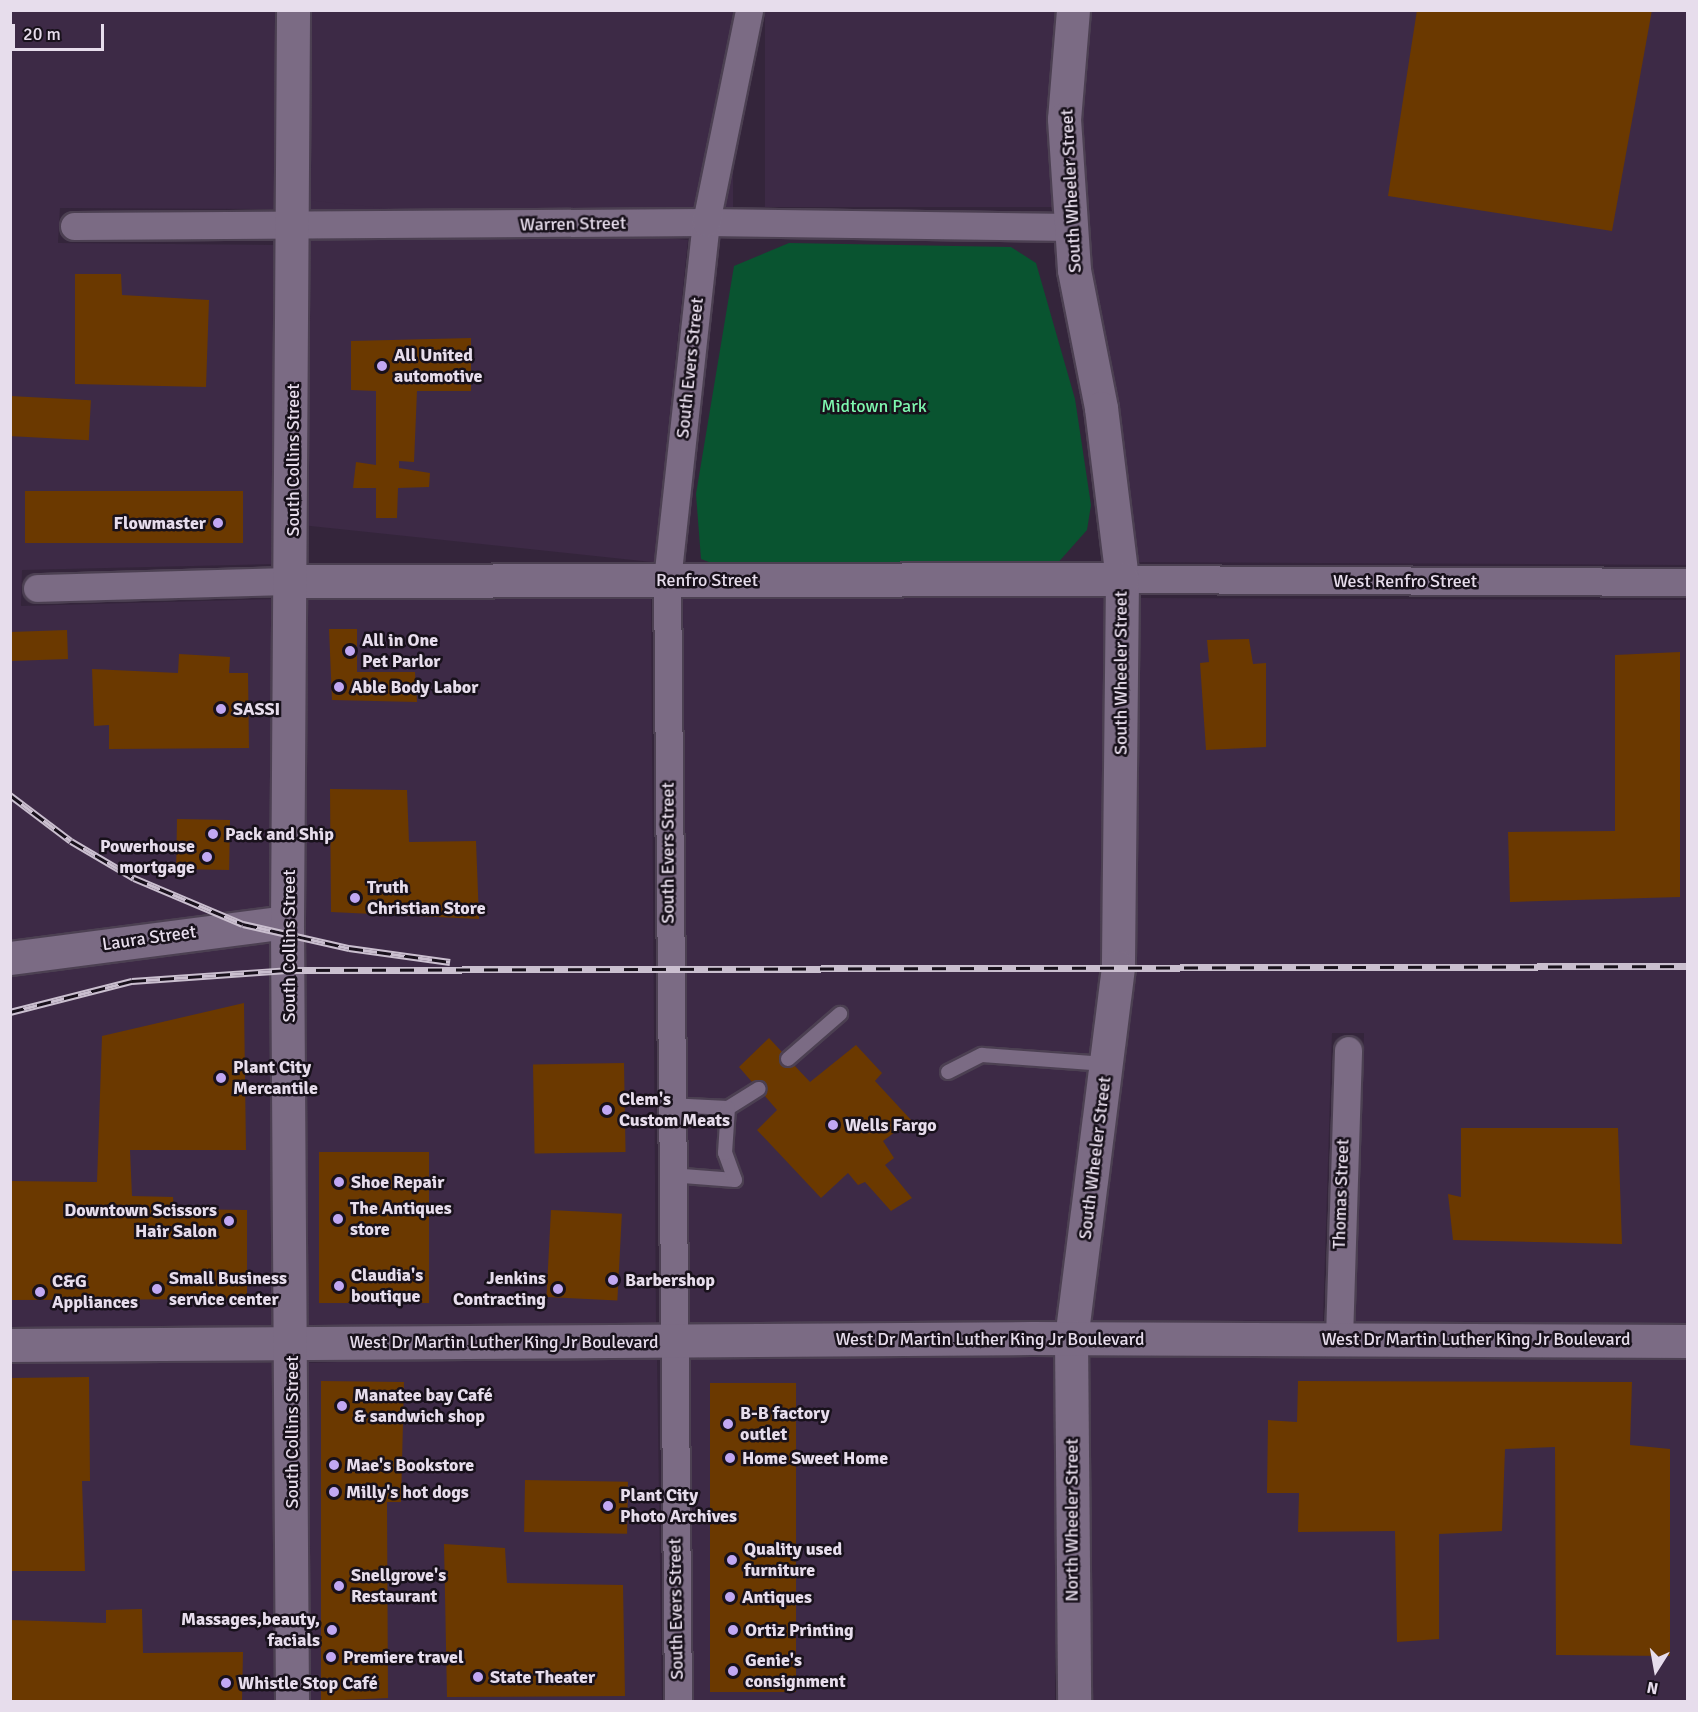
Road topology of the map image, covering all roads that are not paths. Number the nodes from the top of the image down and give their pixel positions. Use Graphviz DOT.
graph roads {
  1 [pos="293,10"];
  2 [pos="749,10"];
  3 [pos="1073,10"];
  4 [pos="706,222"];
  5 [pos="74,225"];
  6 [pos="1072,226"];
  7 [pos="293,228"];
  8 [pos="1122,579"];
  9 [pos="667,580"];
  10 [pos="292,581"];
  11 [pos="1688,582"];
  12 [pos="37,588"];
  13 [pos="287,922"];
  14 [pos="10,958"];
  15 [pos="840,1014"];
  16 [pos="1348,1050"];
  17 [pos="788,1059"];
  18 [pos="1106,1064"];
  19 [pos="948,1072"];
  20 [pos="758,1089"];
  21 [pos="668,1105"];
  22 [pos="728,1108"];
  23 [pos="669,1175"];
  24 [pos="1071,1338"];
  25 [pos="1339,1338"];
  26 [pos="673,1341"];
  27 [pos="1688,1341"];
  28 [pos="10,1345"];
  29 [pos="292,1345"];
  30 [pos="292,1701"];
  31 [pos="678,1701"];
  32 [pos="1074,1701"];
  1 -- 7 [label="street, South Collins Street"];
  2 -- 4 [label="street, South Evers Street"];
  3 -- 6 [label="street, South Wheeler Street"];
  4 -- 6 [label="street, Warren Street"];
  4 -- 7 [label="street, Warren Street"];
  4 -- 9 [label="street, South Evers Street"];
  5 -- 7 [label="street, Warren Street"];
  6 -- 8 [label="street, South Wheeler Street"];
  7 -- 10 [label="street, South Collins Street"];
  8 -- 9 [label="street, Renfro Street"];
  8 -- 11 [label="street, West Renfro Street"];
  8 -- 18 [label="street, South Wheeler Street"];
  9 -- 10 [label="street, Renfro Street"];
  9 -- 21 [label="street, South Evers Street"];
  10 -- 12 [label="street"];
  10 -- 13 [label="street, South Collins Street"];
  13 -- 14 [label="street, Laura Street"];
  13 -- 29 [label="street, South Collins Street"];
  15 -- 17 [label="lane"];
  16 -- 25 [label="street, Thomas Street"];
  18 -- 19 [label="lane"];
  18 -- 24 [label="street, South Wheeler Street"];
  20 -- 22 [label="lane"];
  21 -- 22 [label="lane"];
  21 -- 23 [label="street, South Evers Street"];
  22 -- 23 [label="lane"];
  23 -- 26 [label="street, South Evers Street"];
  24 -- 25 [label="street, West Dr Martin Luther King Jr Boulevard"];
  24 -- 26 [label="street, West Dr Martin Luther King Jr Boulevard"];
  24 -- 32 [label="street, North Wheeler Street"];
  25 -- 27 [label="street, West Dr Martin Luther King Jr Boulevard"];
  26 -- 29 [label="street, West Dr Martin Luther King Jr Boulevard"];
  26 -- 31 [label="street, South Evers Street"];
  28 -- 29 [label="street, West Dr Martin Luther King Jr Boulevard"];
  29 -- 30 [label="street, South Collins Street"];
}
